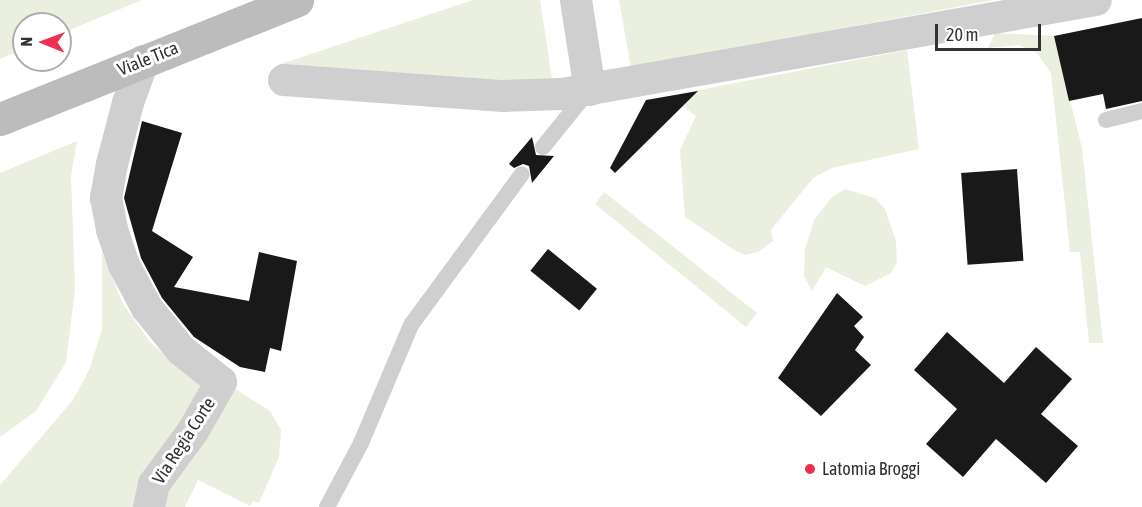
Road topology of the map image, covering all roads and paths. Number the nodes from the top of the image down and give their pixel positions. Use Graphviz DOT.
graph roads {
  1 [pos="297,0"];
  2 [pos="576,0"];
  3 [pos="1096,0"];
  4 [pos="143,62"];
  5 [pos="284,80"];
  6 [pos="590,90"];
  7 [pos="1142,111"];
  8 [pos="0,119"];
  9 [pos="1106,120"];
  10 [pos="543,147"];
  11 [pos="522,174"];
  12 [pos="149,507"];
  13 [pos="327,507"];
  1 -- 4 [label="main road, Viale Tica"];
  2 -- 6 [label="street"];
  3 -- 6 [label="street"];
  4 -- 8 [label="main road, Viale Tica"];
  4 -- 12 [label="street, Via Regia Corte"];
  5 -- 6 [label="street"];
  6 -- 10 [label="lane"];
  7 -- 9 [label="lane"];
  11 -- 13 [label="lane"];
}
